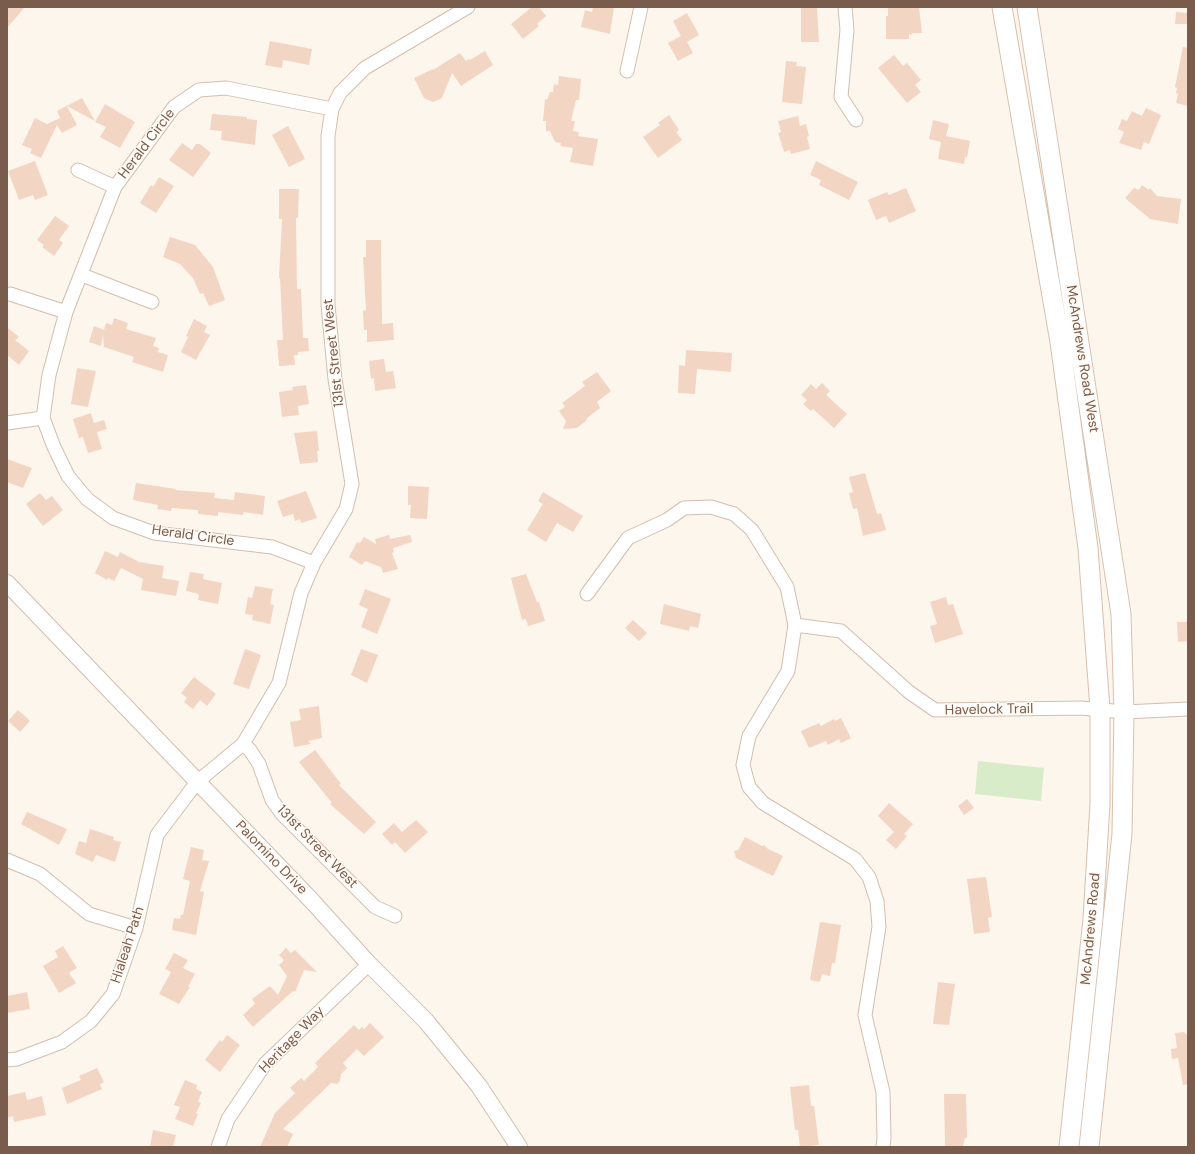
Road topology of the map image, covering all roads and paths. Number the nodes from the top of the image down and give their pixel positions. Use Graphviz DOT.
graph roads {
  1 [pos="468,7"];
  2 [pos="641,7"];
  3 [pos="845,7"];
  4 [pos="1002,7"];
  5 [pos="1027,7"];
  6 [pos="627,71"];
  7 [pos="332,109"];
  8 [pos="856,120"];
  9 [pos="78,170"];
  10 [pos="115,186"];
  11 [pos="82,275"];
  12 [pos="10,294"];
  13 [pos="152,302"];
  14 [pos="66,312"];
  15 [pos="43,418"];
  16 [pos="7,423"];
  17 [pos="314,563"];
  18 [pos="7,583"];
  19 [pos="587,594"];
  20 [pos="795,625"];
  21 [pos="1188,709"];
  22 [pos="1100,710"];
  23 [pos="1124,712"];
  24 [pos="243,744"];
  25 [pos="197,782"];
  26 [pos="7,860"];
  27 [pos="394,916"];
  28 [pos="136,928"];
  29 [pos="369,964"];
  30 [pos="7,1060"];
  31 [pos="218,1147"];
  32 [pos="519,1147"];
  33 [pos="883,1147"];
  34 [pos="1070,1147"];
  35 [pos="1089,1147"];
  1 -- 7 [label="street, 131st Street West"];
  2 -- 6 [label="street"];
  3 -- 8 [label="street"];
  4 -- 22 [label="main road, McAndrews Road West"];
  5 -- 23 [label="main road, McAndrews Road West"];
  7 -- 10 [label="street, Herald Circle"];
  7 -- 17 [label="street, 131st Street West"];
  9 -- 10 [label="street"];
  10 -- 11 [label="street, Herald Circle"];
  11 -- 13 [label="street"];
  11 -- 14 [label="street, Herald Circle"];
  12 -- 14 [label="street"];
  14 -- 15 [label="street, Herald Circle"];
  15 -- 16 [label="street"];
  15 -- 17 [label="street, Herald Circle"];
  17 -- 24 [label="street, 131st Street West"];
  18 -- 25 [label="street, Palomino Drive"];
  19 -- 20 [label="street"];
  20 -- 22 [label="street, Havelock Trail"];
  20 -- 33 [label="street"];
  21 -- 23 [label="street, Havelock Trail"];
  22 -- 23 [label="street, Havelock Trail"];
  22 -- 34 [label="main road, McAndrews Road"];
  23 -- 35 [label="main road, McAndrews Road"];
  24 -- 25 [label="street, 131st Street West"];
  24 -- 27 [label="street, 131st Street West"];
  25 -- 28 [label="street, Hialeah Path"];
  25 -- 29 [label="street, Palomino Drive"];
  26 -- 28 [label="street"];
  28 -- 30 [label="street, Hialeah Path"];
  29 -- 31 [label="street, Heritage Way"];
  29 -- 32 [label="street, Palomino Drive"];
}
